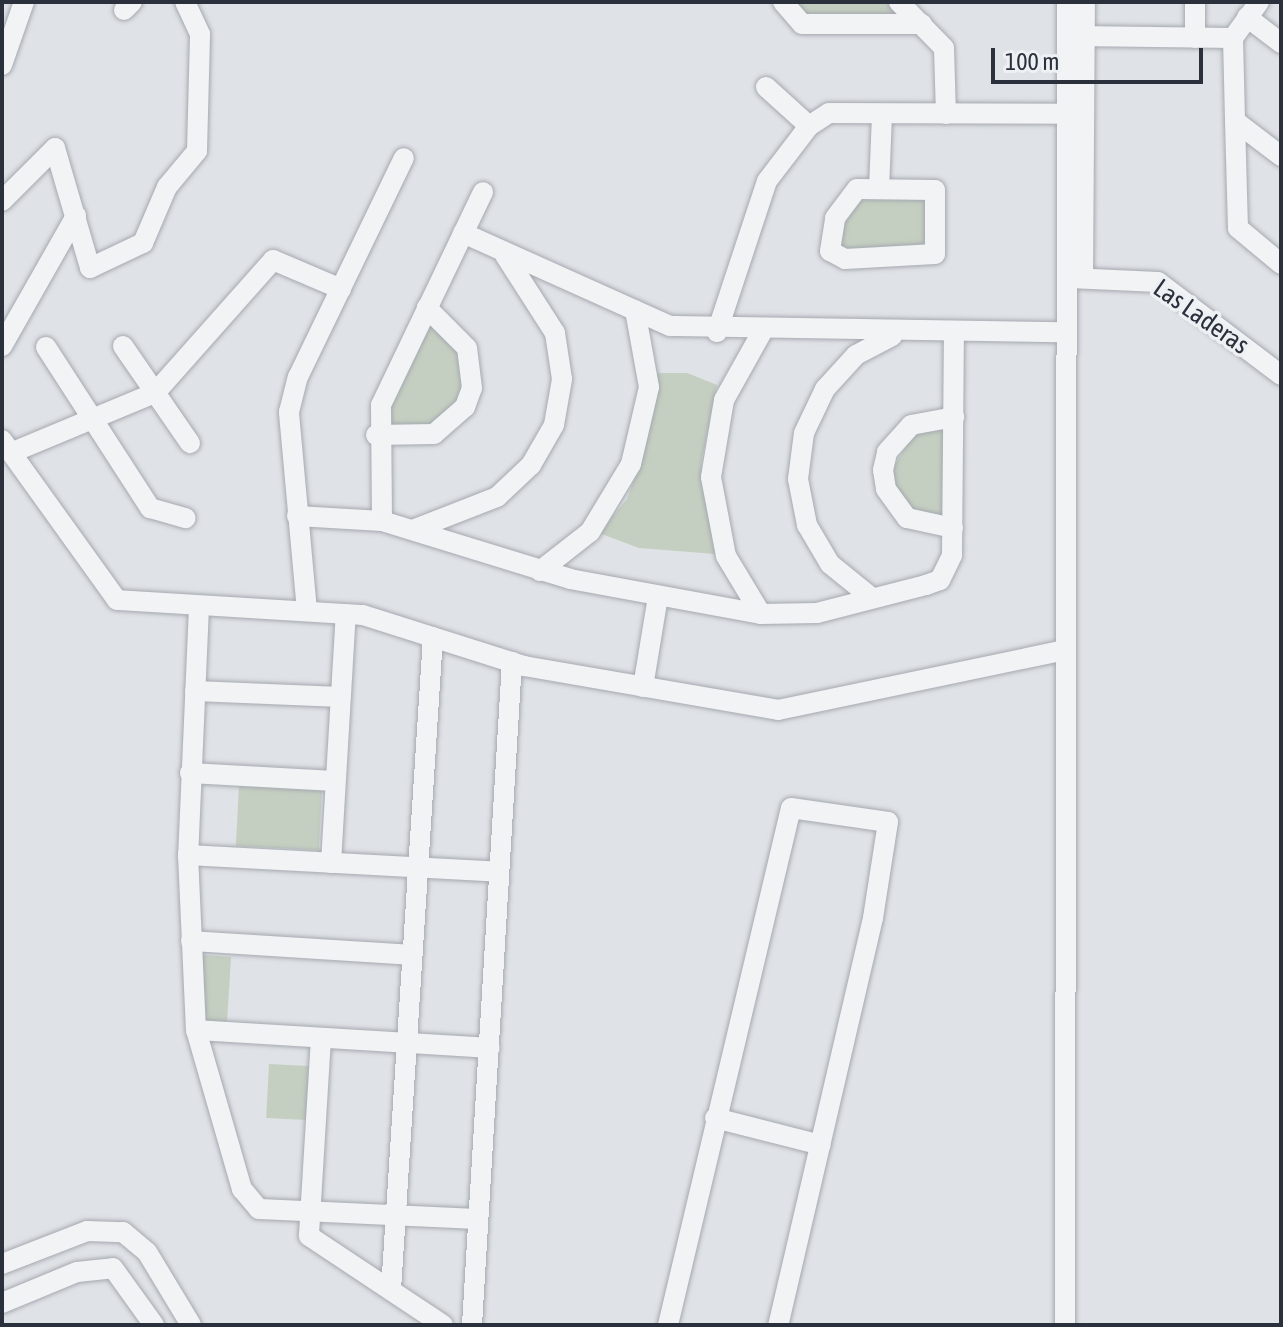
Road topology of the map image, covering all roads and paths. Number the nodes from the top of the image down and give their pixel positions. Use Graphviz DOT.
graph roads {
  1 [pos="24,2"];
  2 [pos="185,2"];
  3 [pos="783,2"];
  4 [pos="899,2"];
  5 [pos="1067,2"];
  6 [pos="1085,2"];
  7 [pos="1195,2"];
  8 [pos="1253,9"];
  9 [pos="922,24"];
  10 [pos="1076,36"];
  11 [pos="1195,38"];
  12 [pos="1233,38"];
  13 [pos="1281,43"];
  14 [pos="2,65"];
  15 [pos="766,87"];
  16 [pos="882,114"];
  17 [pos="946,114"];
  18 [pos="1066,114"];
  19 [pos="1235,121"];
  20 [pos="809,126"];
  21 [pos="1281,156"];
  22 [pos="404,158"];
  23 [pos="879,189"];
  24 [pos="483,192"];
  25 [pos="2,201"];
  26 [pos="76,216"];
  27 [pos="463,233"];
  28 [pos="502,251"];
  29 [pos="1281,264"];
  30 [pos="1074,278"];
  31 [pos="341,289"];
  32 [pos="427,308"];
  33 [pos="635,310"];
  34 [pos="717,332"];
  35 [pos="762,332"];
  36 [pos="899,332"];
  37 [pos="954,332"];
  38 [pos="1066,332"];
  39 [pos="2,346"];
  40 [pos="123,346"];
  41 [pos="46,347"];
  42 [pos="1281,375"];
  43 [pos="155,393"];
  44 [pos="954,417"];
  45 [pos="92,420"];
  46 [pos="376,435"];
  47 [pos="190,443"];
  48 [pos="7,446"];
  49 [pos="297,516"];
  50 [pos="186,518"];
  51 [pos="382,521"];
  52 [pos="953,528"];
  53 [pos="415,529"];
  54 [pos="540,571"];
  55 [pos="658,596"];
  56 [pos="872,598"];
  57 [pos="199,607"];
  58 [pos="307,611"];
  59 [pos="346,614"];
  60 [pos="761,614"];
  61 [pos="433,637"];
  62 [pos="1066,650"];
  63 [pos="512,662"];
  64 [pos="643,687"];
  65 [pos="195,691"];
  66 [pos="341,697"];
  67 [pos="190,773"];
  68 [pos="335,781"];
  69 [pos="188,855"];
  70 [pos="331,863"];
  71 [pos="418,868"];
  72 [pos="499,872"];
  73 [pos="191,941"];
  74 [pos="412,955"];
  75 [pos="196,1030"];
  76 [pos="321,1038"];
  77 [pos="407,1043"];
  78 [pos="489,1048"];
  79 [pos="715,1118"];
  80 [pos="821,1145"];
  81 [pos="311,1207"];
  82 [pos="396,1213"];
  83 [pos="478,1219"];
  84 [pos="2,1264"];
  85 [pos="391,1290"];
  86 [pos="2,1303"];
  87 [pos="154,1325"];
  88 [pos="191,1325"];
  89 [pos="443,1325"];
  90 [pos="472,1325"];
  91 [pos="668,1325"];
  92 [pos="778,1325"];
  93 [pos="1065,1325"];
  1 -- 14 [label="street"];
  2 -- 26 [label="street"];
  3 -- 9 [label="street"];
  4 -- 9 [label="street"];
  5 -- 10 [label="street"];
  6 -- 10 [label="street"];
  7 -- 11 [label="street"];
  8 -- 12 [label="street"];
  8 -- 13 [label="street"];
  9 -- 17 [label="street"];
  10 -- 11 [label="street"];
  10 -- 18 [label="street"];
  10 -- 30 [label="street"];
  11 -- 12 [label="street"];
  12 -- 19 [label="street"];
  15 -- 20 [label="street"];
  16 -- 17 [label="street"];
  16 -- 20 [label="street"];
  16 -- 23 [label="street"];
  17 -- 18 [label="street"];
  18 -- 30 [label="street"];
  19 -- 21 [label="street"];
  19 -- 29 [label="street"];
  20 -- 34 [label="street"];
  22 -- 31 [label="street"];
  23 -- 23 [label="street"];
  24 -- 27 [label="street"];
  25 -- 26 [label="street"];
  26 -- 39 [label="street"];
  27 -- 28 [label="street"];
  27 -- 32 [label="street"];
  28 -- 33 [label="street"];
  28 -- 53 [label="street"];
  30 -- 38 [label="street"];
  30 -- 42 [label="street, Las Laderas"];
  31 -- 43 [label="street"];
  31 -- 49 [label="street"];
  32 -- 46 [label="street"];
  32 -- 46 [label="street"];
  33 -- 34 [label="street"];
  33 -- 54 [label="street"];
  34 -- 35 [label="street"];
  35 -- 36 [label="street"];
  35 -- 60 [label="street"];
  36 -- 37 [label="street"];
  36 -- 56 [label="street"];
  37 -- 38 [label="street"];
  37 -- 44 [label="street"];
  38 -- 62 [label="street"];
  40 -- 43 [label="street"];
  41 -- 45 [label="street"];
  43 -- 45 [label="street"];
  43 -- 47 [label="street"];
  44 -- 52 [label="street"];
  44 -- 52 [label="street"];
  45 -- 48 [label="street"];
  45 -- 50 [label="street"];
  46 -- 51 [label="street"];
  48 -- 57 [label="street"];
  49 -- 51 [label="street"];
  49 -- 58 [label="street"];
  51 -- 53 [label="street"];
  52 -- 56 [label="street"];
  53 -- 54 [label="street"];
  54 -- 55 [label="street"];
  55 -- 60 [label="street"];
  55 -- 64 [label="street"];
  56 -- 60 [label="street"];
  57 -- 58 [label="street"];
  57 -- 65 [label="street"];
  58 -- 59 [label="street"];
  59 -- 61 [label="street"];
  59 -- 66 [label="street"];
  61 -- 63 [label="street"];
  61 -- 71 [label="street"];
  62 -- 64 [label="street"];
  62 -- 93 [label="street"];
  63 -- 64 [label="street"];
  63 -- 72 [label="street"];
  65 -- 66 [label="street"];
  65 -- 67 [label="street"];
  66 -- 68 [label="street"];
  67 -- 68 [label="street"];
  67 -- 69 [label="street"];
  68 -- 70 [label="street"];
  69 -- 70 [label="street"];
  69 -- 73 [label="street"];
  70 -- 71 [label="street"];
  71 -- 72 [label="street"];
  71 -- 74 [label="street"];
  72 -- 78 [label="street"];
  73 -- 74 [label="street"];
  73 -- 75 [label="street"];
  74 -- 77 [label="street"];
  75 -- 76 [label="street"];
  75 -- 81 [label="street"];
  76 -- 77 [label="street"];
  76 -- 81 [label="street"];
  77 -- 78 [label="street"];
  77 -- 82 [label="street"];
  78 -- 83 [label="street"];
  79 -- 80 [label="street"];
  79 -- 80 [label="street"];
  79 -- 91 [label="street"];
  80 -- 92 [label="street"];
  81 -- 82 [label="street"];
  81 -- 85 [label="street"];
  82 -- 83 [label="street"];
  82 -- 85 [label="street"];
  83 -- 90 [label="street"];
  84 -- 88 [label="street"];
  85 -- 89 [label="street"];
  86 -- 87 [label="street"];
}
